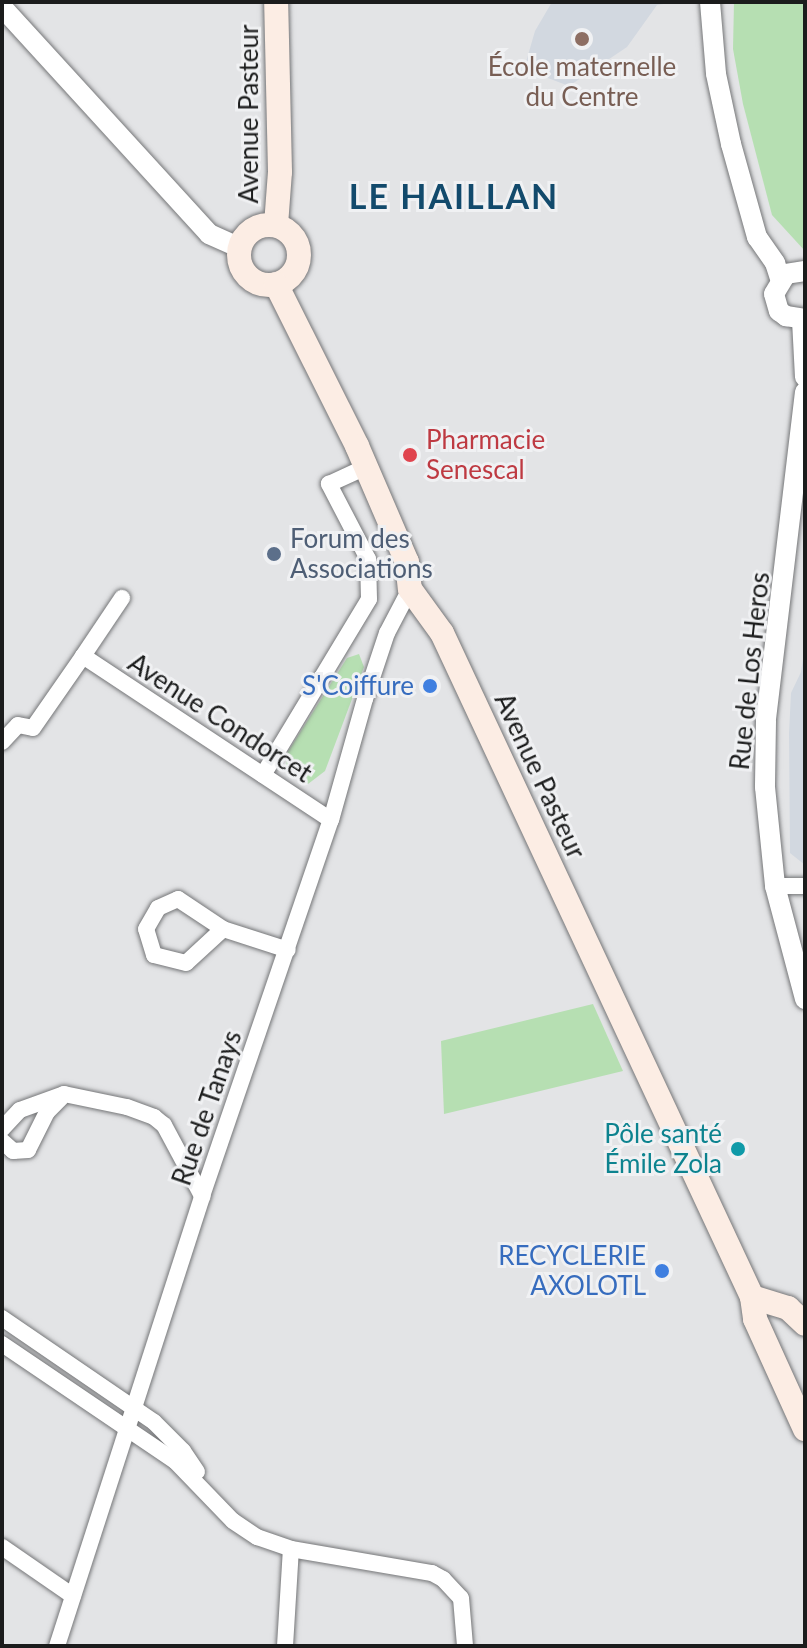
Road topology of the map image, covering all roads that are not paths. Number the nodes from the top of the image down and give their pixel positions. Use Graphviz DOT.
graph roads {
  1 [pos="276,2"];
  2 [pos="710,2"];
  3 [pos="2,7"];
  4 [pos="276,225"];
  5 [pos="240,248"];
  6 [pos="805,271"];
  7 [pos="780,278"];
  8 [pos="276,284"];
  9 [pos="804,320"];
  10 [pos="805,377"];
  11 [pos="805,392"];
  12 [pos="366,467"];
  13 [pos="410,589"];
  14 [pos="122,598"];
  15 [pos="83,656"];
  16 [pos="2,742"];
  17 [pos="263,775"];
  18 [pos="331,820"];
  19 [pos="775,886"];
  20 [pos="805,886"];
  21 [pos="223,929"];
  22 [pos="288,950"];
  23 [pos="805,999"];
  24 [pos="64,1094"];
  25 [pos="2,1129"];
  26 [pos="2,1141"];
  27 [pos="202,1196"];
  28 [pos="752,1297"];
  29 [pos="799,1313"];
  30 [pos="2,1318"];
  31 [pos="2,1344"];
  32 [pos="780,1373"];
  33 [pos="805,1392"];
  34 [pos="135,1409"];
  35 [pos="805,1429"];
  36 [pos="128,1430"];
  37 [pos="215,1501"];
  38 [pos="2,1547"];
  39 [pos="291,1549"];
  40 [pos="73,1596"];
  41 [pos="57,1646"];
  42 [pos="285,1646"];
  43 [pos="465,1646"];
  1 -- 4 [label="main road, Avenue Pasteur"];
  2 -- 7 [label="street"];
  3 -- 5 [label="street"];
  4 -- 5 [label="main road"];
  4 -- 8 [label="main road"];
  5 -- 8 [label="main road"];
  6 -- 7 [label="street"];
  7 -- 9 [label="street"];
  8 -- 12 [label="main road, Avenue Pasteur"];
  9 -- 10 [label="street"];
  11 -- 19 [label="street, Rue de Los Heros"];
  12 -- 13 [label="main road, Avenue Pasteur"];
  12 -- 17 [label="street"];
  13 -- 18 [label="street, Rue de Tanays"];
  13 -- 28 [label="main road, Avenue Pasteur"];
  14 -- 15 [label="street"];
  15 -- 16 [label="street"];
  15 -- 17 [label="street, Avenue Condorcet"];
  17 -- 18 [label="street, Avenue Condorcet"];
  18 -- 22 [label="street, Rue de Tanays"];
  19 -- 20 [label="street"];
  19 -- 23 [label="street, Rue de Los Heros"];
  21 -- 21 [label="street"];
  21 -- 22 [label="street"];
  22 -- 27 [label="street, Rue de Tanays"];
  24 -- 25 [label="street"];
  24 -- 26 [label="street"];
  24 -- 27 [label="street"];
  27 -- 34 [label="street, Rue de Tanays"];
  28 -- 29 [label="main road"];
  28 -- 32 [label="main road, Avenue Pasteur"];
  30 -- 34 [label="street"];
  31 -- 36 [label="street"];
  32 -- 33 [label="street"];
  32 -- 35 [label="main road, Avenue Pasteur"];
  34 -- 36 [label="street, Rue de Tanays"];
  34 -- 37 [label="street"];
  36 -- 37 [label="street"];
  36 -- 40 [label="street, Rue de Tanays"];
  37 -- 39 [label="street"];
  38 -- 40 [label="street"];
  39 -- 42 [label="street"];
  39 -- 43 [label="street"];
  40 -- 41 [label="street, Rue de Tanays"];
}
